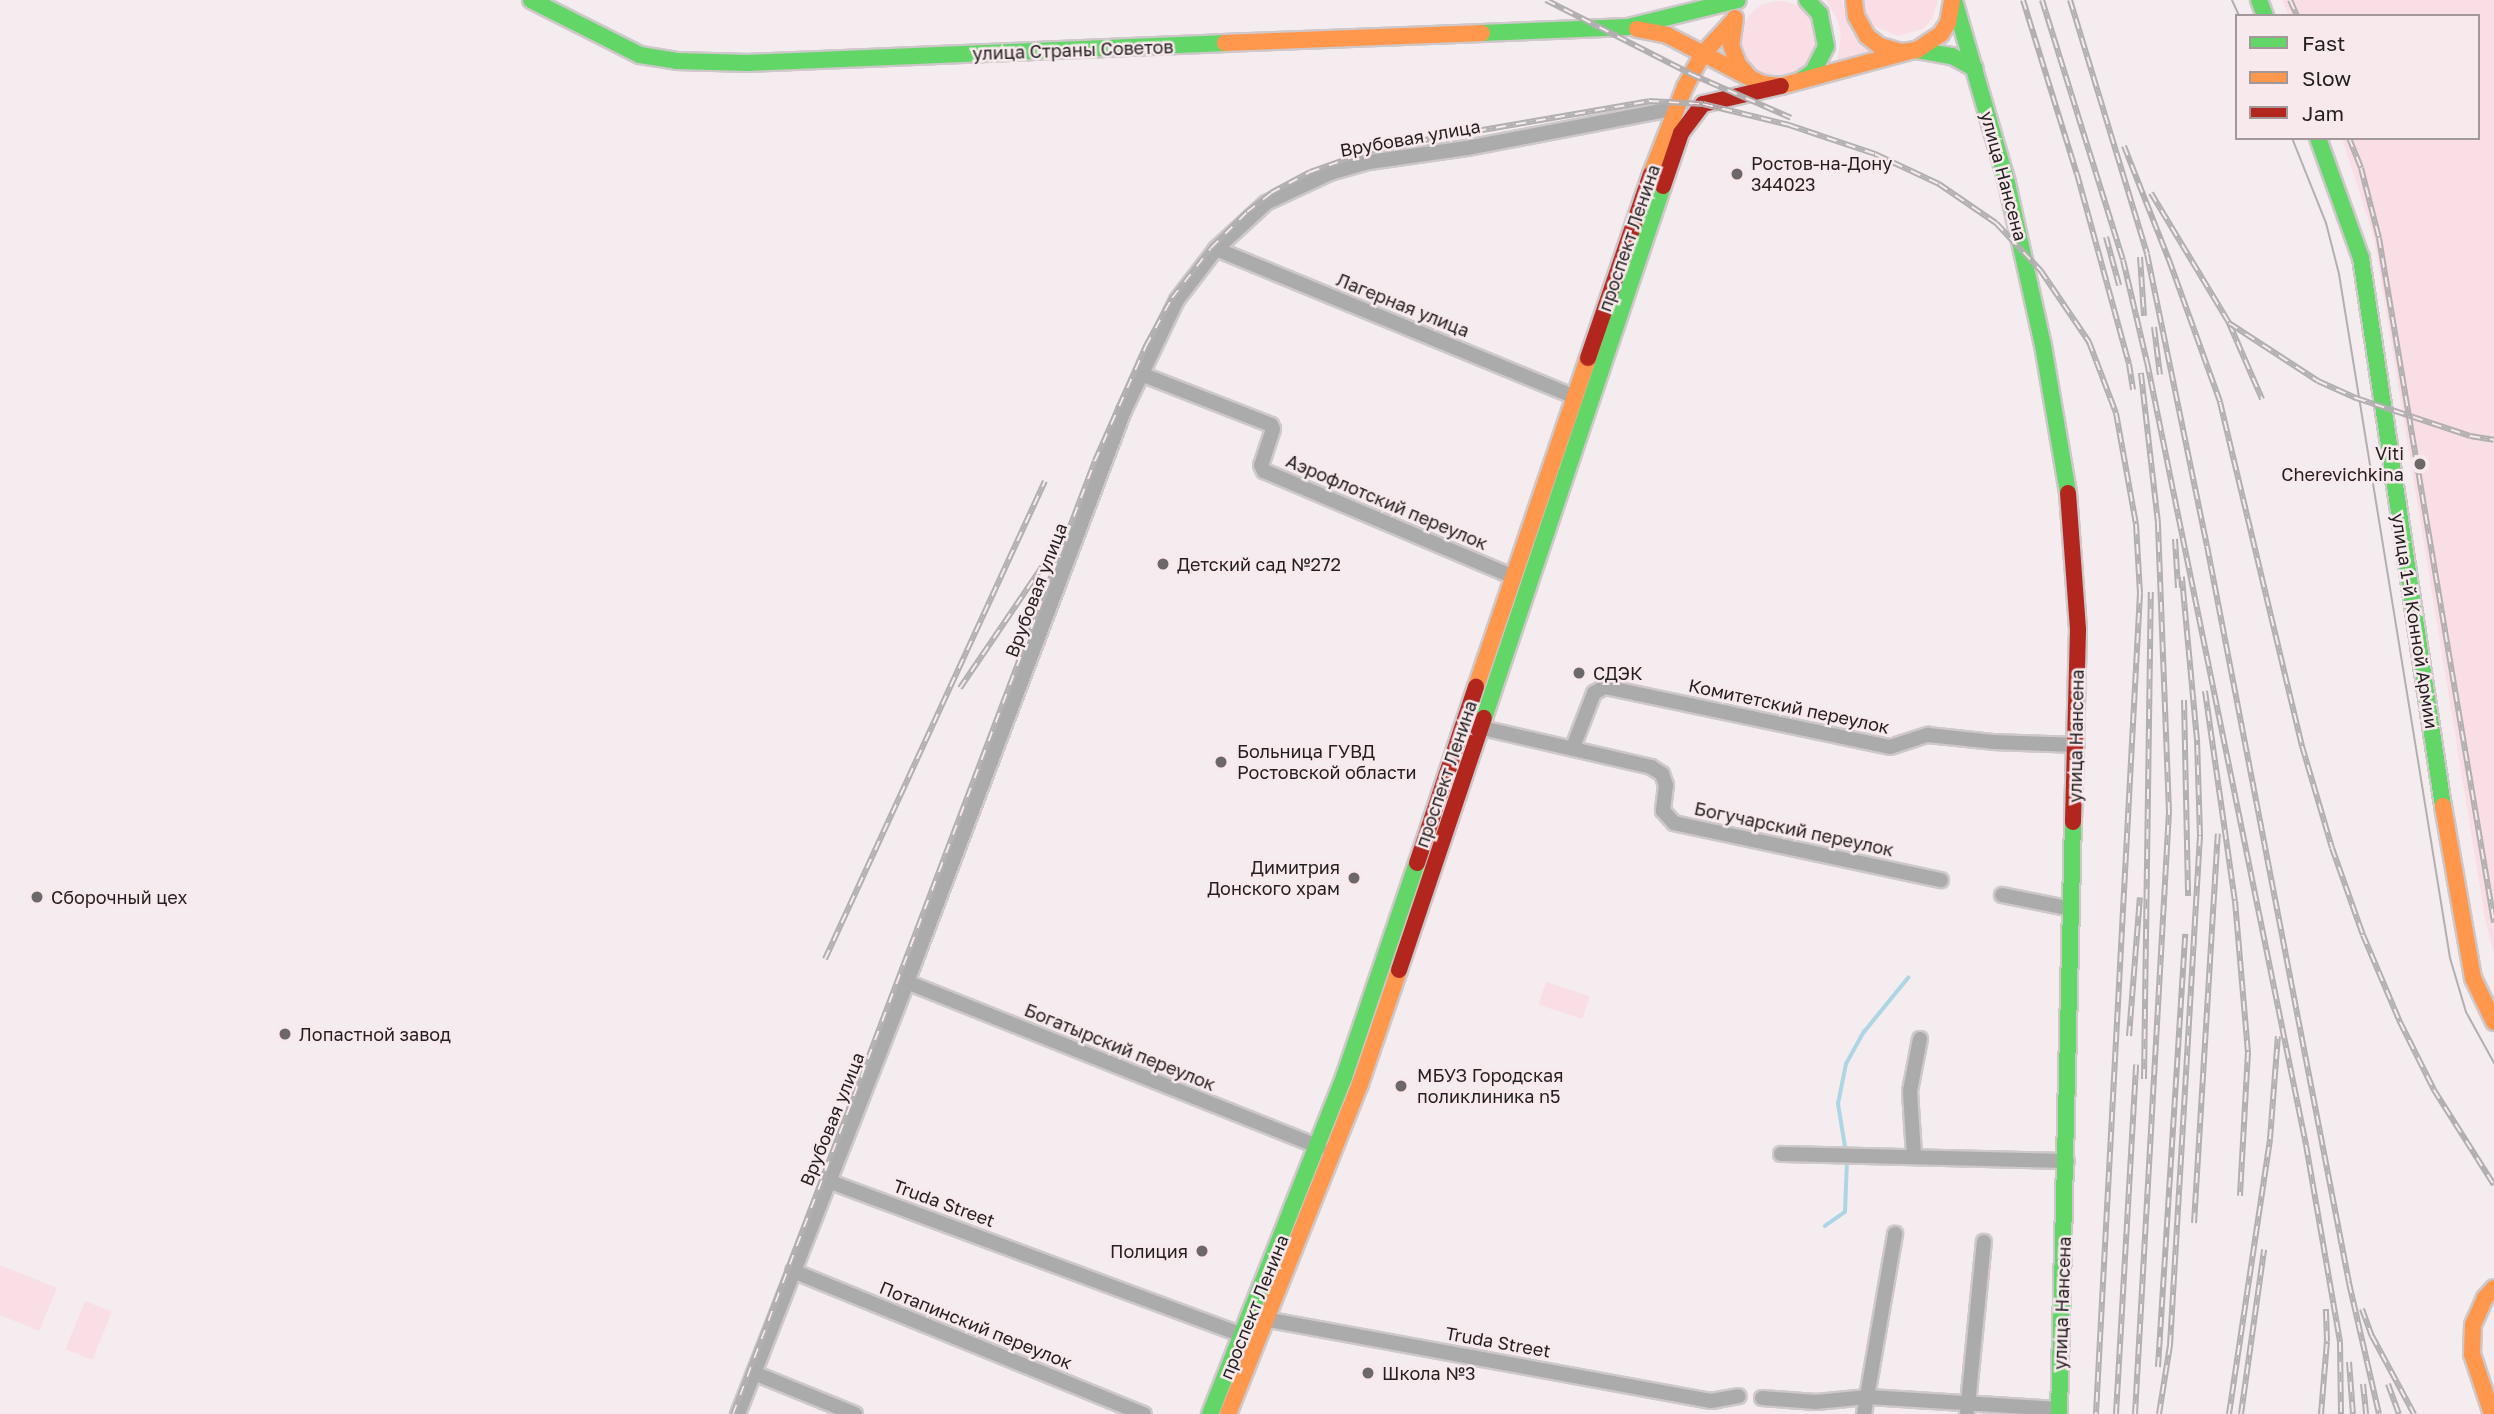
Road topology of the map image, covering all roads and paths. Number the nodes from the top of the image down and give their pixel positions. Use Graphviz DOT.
graph roads {
  1 [pos="531,0"];
  2 [pos="1738,0"];
  3 [pos="1751,0"];
  4 [pos="1807,0"];
  5 [pos="1854,0"];
  6 [pos="1953,0"];
  7 [pos="1734,20"];
  8 [pos="1628,27"];
  9 [pos="1915,50"];
  10 [pos="1702,54"];
  11 [pos="1975,69"];
  12 [pos="1750,78"];
  13 [pos="1788,85"];
  14 [pos="1676,108"];
  15 [pos="1674,131"];
  16 [pos="2319,140"];
  17 [pos="1216,249"];
  18 [pos="1140,374"];
  19 [pos="1575,397"];
  20 [pos="1514,576"];
  21 [pos="1478,727"];
  22 [pos="2077,745"];
  23 [pos="1573,747"];
  24 [pos="1941,880"];
  25 [pos="2002,895"];
  26 [pos="2072,909"];
  27 [pos="907,982"];
  28 [pos="2494,1023"];
  29 [pos="1920,1039"];
  30 [pos="1319,1147"];
  31 [pos="1781,1154"];
  32 [pos="1914,1155"];
  33 [pos="2067,1161"];
  34 [pos="828,1181"];
  35 [pos="1895,1234"];
  36 [pos="1984,1242"];
  37 [pos="793,1271"];
  38 [pos="2494,1288"];
  39 [pos="1259,1318"];
  40 [pos="1243,1335"];
  41 [pos="754,1373"];
  42 [pos="1738,1395"];
  43 [pos="1868,1397"];
  44 [pos="1762,1398"];
  45 [pos="1968,1409"];
  46 [pos="2059,1411"];
  47 [pos="738,1414"];
  48 [pos="855,1414"];
  49 [pos="1144,1414"];
  50 [pos="1210,1414"];
  51 [pos="1228,1414"];
  52 [pos="1864,1414"];
  53 [pos="2492,1414"];
  1 -- 8 [label="main road, улица Страны Советов"];
  2 -- 8 [label="main road"];
  3 -- 7 [label="main road"];
  4 -- 13 [label="main road"];
  5 -- 9 [label="main road"];
  6 -- 9 [label="main road"];
  6 -- 11 [label="main road, улица Нансена"];
  7 -- 10 [label="main road"];
  7 -- 12 [label="main road"];
  8 -- 10 [label="main road"];
  9 -- 11 [label="main road"];
  9 -- 13 [label="main road"];
  10 -- 12 [label="main road"];
  10 -- 14 [label="main road"];
  11 -- 22 [label="main road, улица Нансена"];
  12 -- 13 [label="main road"];
  13 -- 15 [label="main road"];
  14 -- 15 [label="main road"];
  14 -- 17 [label="street, Врубовая улица"];
  15 -- 19 [label="main road, проспект Ленина"];
  15 -- 21 [label="main road, проспект Ленина"];
  16 -- 28 [label="main road, улица 1-й Конной Армии"];
  17 -- 18 [label="street, Врубовая улица"];
  17 -- 19 [label="street, Лагерная улица"];
  18 -- 20 [label="street, Аэрофлотский переулок"];
  18 -- 27 [label="street, Врубовая улица"];
  19 -- 20 [label="main road, проспект Ленина"];
  20 -- 30 [label="main road, проспект Ленина"];
  21 -- 23 [label="street, Богучарский переулок"];
  21 -- 39 [label="main road, проспект Ленина"];
  22 -- 23 [label="street, Комитетский переулок"];
  22 -- 26 [label="main road, улица Нансена"];
  23 -- 24 [label="street, Богучарский переулок"];
  25 -- 26 [label="street"];
  26 -- 33 [label="main road, улица Нансена"];
  27 -- 30 [label="street, Богатырский переулок"];
  27 -- 34 [label="street, Врубовая улица"];
  29 -- 32 [label="street"];
  30 -- 39 [label="main road, проспект Ленина"];
  31 -- 32 [label="street"];
  32 -- 33 [label="street"];
  33 -- 46 [label="main road, улица Нансена"];
  34 -- 37 [label="street, Врубовая улица"];
  34 -- 40 [label="street, Truda Street"];
  35 -- 43 [label="street"];
  36 -- 45 [label="street"];
  37 -- 41 [label="street, Врубовая улица"];
  37 -- 49 [label="street, Потапинский переулок"];
  38 -- 53 [label="main road"];
  39 -- 40 [label="main road, проспект Ленина"];
  39 -- 42 [label="street, Truda Street"];
  39 -- 51 [label="main road, проспект Ленина"];
  40 -- 50 [label="main road, проспект Ленина"];
  41 -- 47 [label="street, Врубовая улица"];
  41 -- 48 [label="street"];
  43 -- 44 [label="street"];
  43 -- 45 [label="street"];
  43 -- 52 [label="street"];
  45 -- 46 [label="street"];
}
